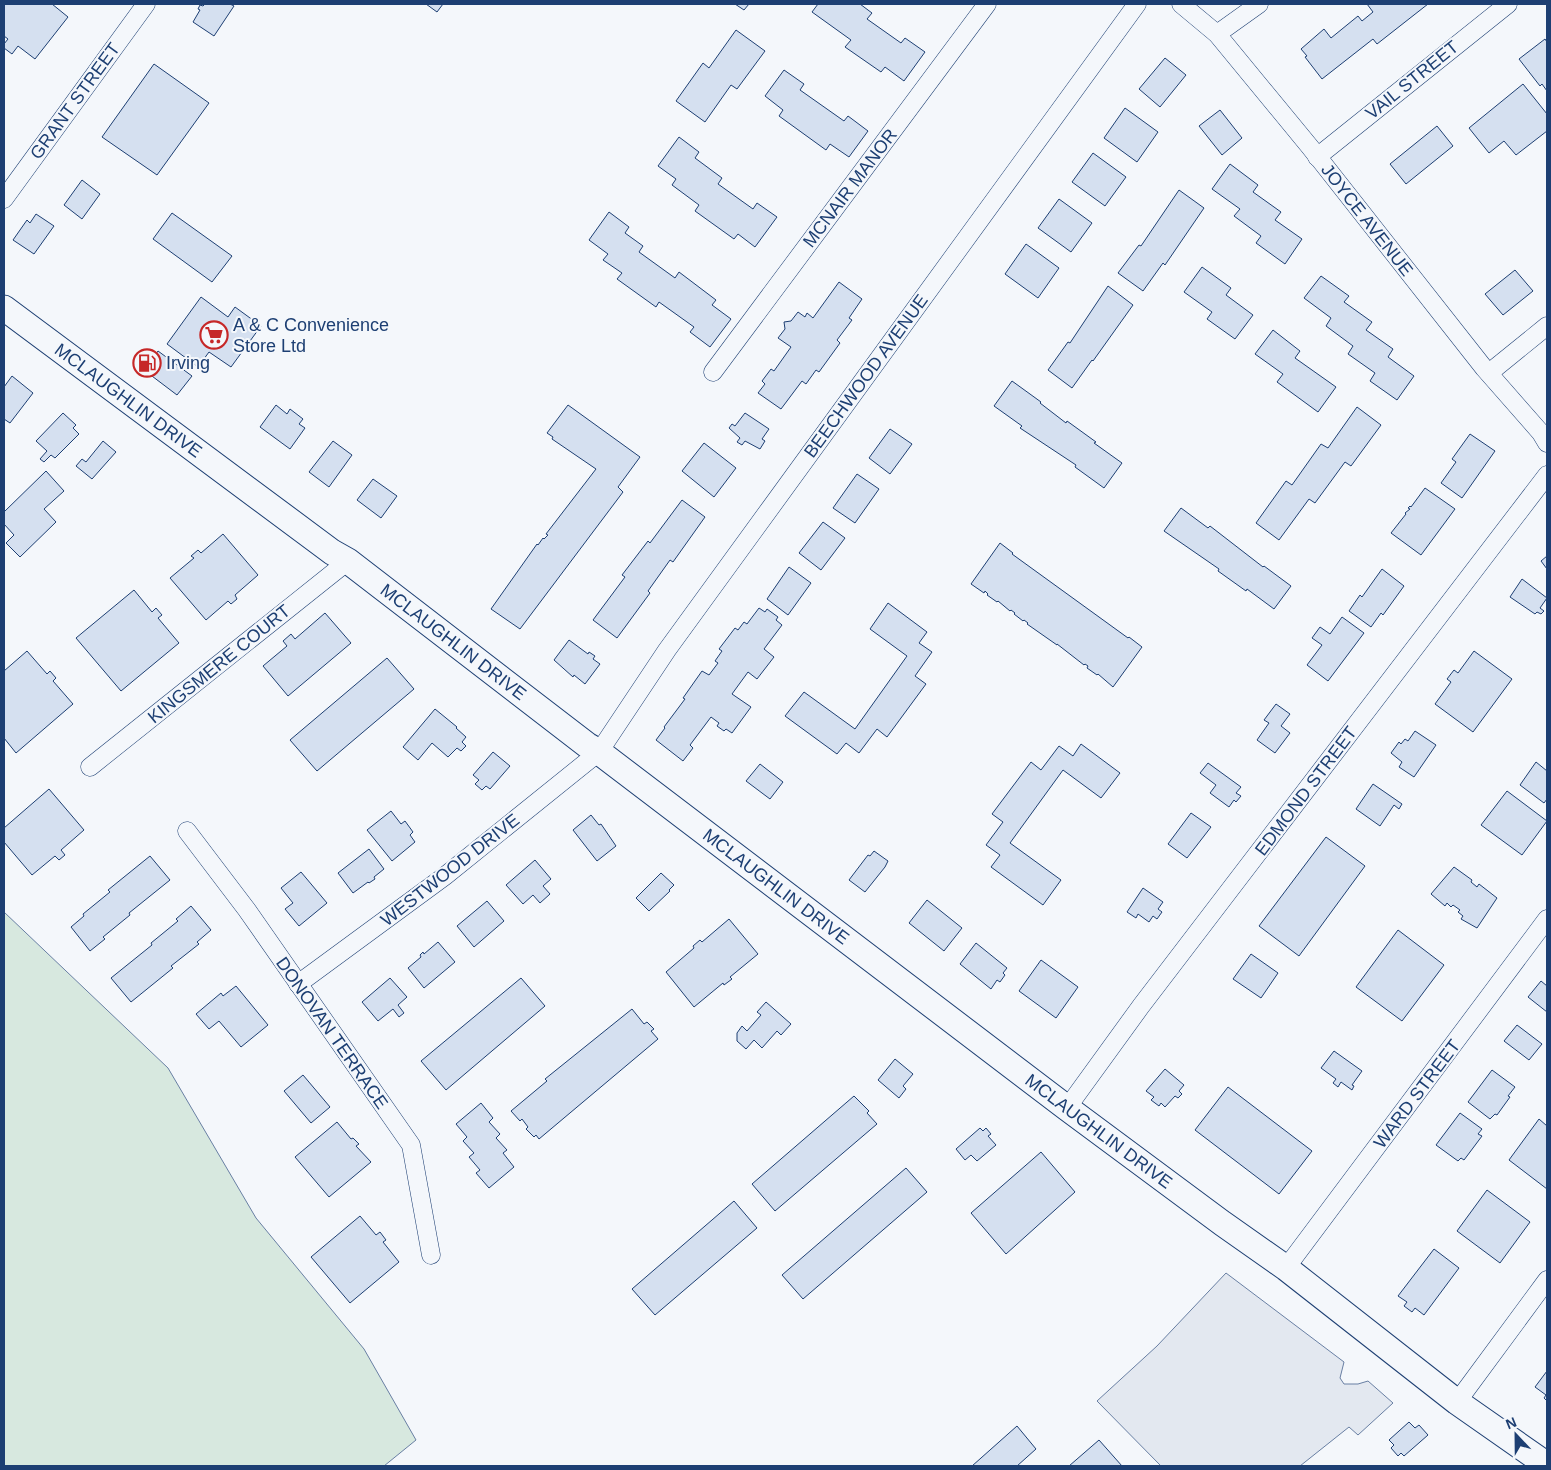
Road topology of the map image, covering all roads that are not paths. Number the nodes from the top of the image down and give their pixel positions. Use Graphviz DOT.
graph roads {
  1 [pos="146,4"];
  2 [pos="987,4"];
  3 [pos="1137,4"];
  4 [pos="1180,4"];
  5 [pos="1258,4"];
  6 [pos="1508,4"];
  7 [pos="1217,34"];
  8 [pos="1317,157"];
  9 [pos="4,199"];
  10 [pos="4,308"];
  11 [pos="1547,326"];
  12 [pos="713,372"];
  13 [pos="1489,372"];
  14 [pos="1547,443"];
  15 [pos="1547,475"];
  16 [pos="348,561"];
  17 [pos="599,752"];
  18 [pos="90,768"];
  19 [pos="187,831"];
  20 [pos="1547,919"];
  21 [pos="298,984"];
  22 [pos="1067,1108"];
  23 [pos="431,1254"];
  24 [pos="1286,1268"];
  25 [pos="1547,1280"];
  26 [pos="1457,1402"];
  27 [pos="1534,1462"];
  1 -- 9 [label="street, GRANT STREET"];
  2 -- 12 [label="street, MCNAIR MANOR"];
  3 -- 17 [label="street, BEECHWOOD AVENUE"];
  4 -- 7 [label="street, JOYCE AVENUE"];
  5 -- 7 [label="street"];
  6 -- 8 [label="street, VAIL STREET"];
  7 -- 8 [label="street, JOYCE AVENUE"];
  8 -- 13 [label="street, JOYCE AVENUE"];
  10 -- 16 [label="main road, MCLAUGHLIN DRIVE"];
  11 -- 13 [label="street"];
  13 -- 14 [label="street, JOYCE AVENUE"];
  15 -- 22 [label="street, EDMOND STREET"];
  16 -- 17 [label="main road, MCLAUGHLIN DRIVE"];
  16 -- 18 [label="street, KINGSMERE COURT"];
  17 -- 21 [label="street, WESTWOOD DRIVE"];
  17 -- 22 [label="main road, MCLAUGHLIN DRIVE"];
  19 -- 21 [label="street, DONOVAN TERRACE"];
  20 -- 24 [label="street, WARD STREET"];
  21 -- 23 [label="street, DONOVAN TERRACE"];
  22 -- 24 [label="main road, MCLAUGHLIN DRIVE"];
  24 -- 26 [label="main road, MCLAUGHLIN DRIVE"];
  25 -- 26 [label="street"];
  26 -- 27 [label="main road, MCLAUGHLIN DRIVE"];
}
